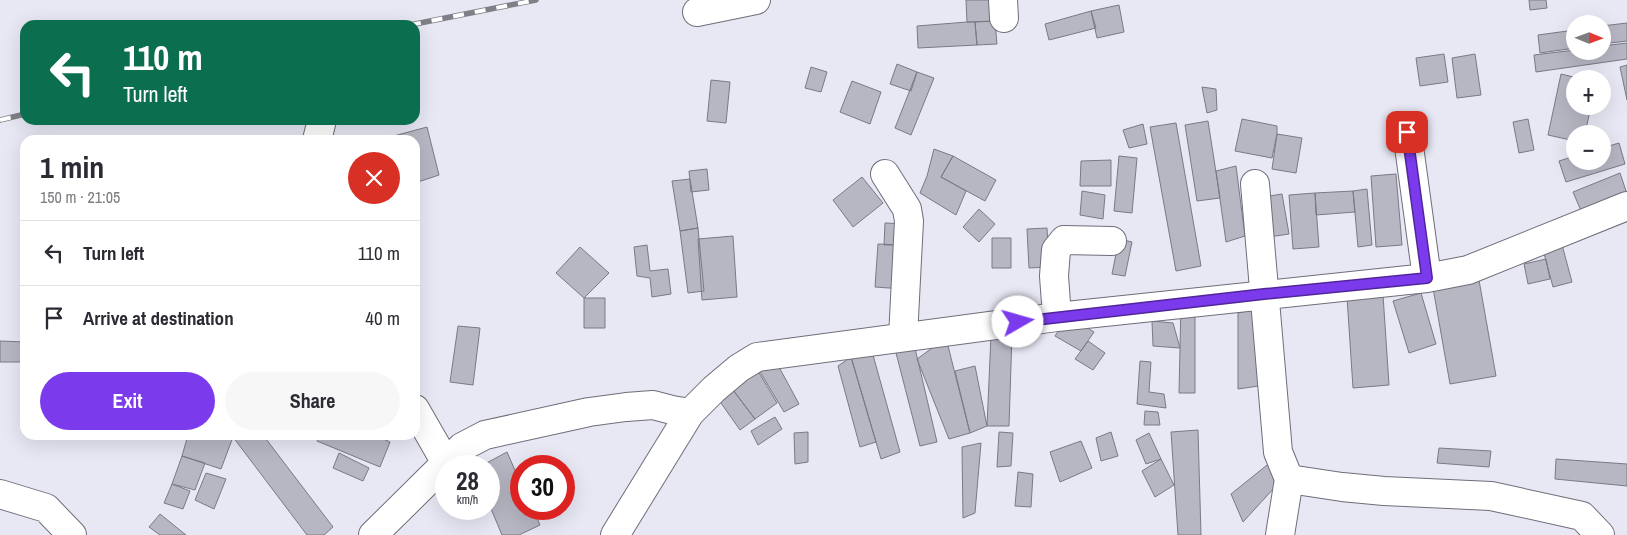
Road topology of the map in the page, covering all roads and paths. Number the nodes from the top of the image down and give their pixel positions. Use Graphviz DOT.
graph roads {
  1 [pos="756,0"];
  2 [pos="697,12"];
  3 [pos="1407,132"];
  4 [pos="885,174"];
  5 [pos="1255,184"];
  6 [pos="1627,206"];
  7 [pos="1112,241"];
  8 [pos="1427,278"];
  9 [pos="1264,294"];
  10 [pos="1057,317"];
  11 [pos="902,337"];
  12 [pos="690,413"];
  13 [pos="420,418"];
  14 [pos="441,455"];
  15 [pos="454,455"];
  16 [pos="435,474"];
  17 [pos="1289,479"];
  18 [pos="0,494"];
  19 [pos="72,535"];
  20 [pos="373,535"];
  21 [pos="615,535"];
  22 [pos="1280,535"];
  23 [pos="1600,535"];
  1 -- 2 [label="street"];
  3 -- 8 [label="street"];
  4 -- 11 [label="street"];
  5 -- 9 [label="street"];
  6 -- 8 [label="street"];
  7 -- 10 [label="street"];
  8 -- 9 [label="street"];
  9 -- 10 [label="street"];
  9 -- 17 [label="street"];
  10 -- 11 [label="street"];
  11 -- 12 [label="street"];
  12 -- 15 [label="street"];
  12 -- 21 [label="street"];
  13 -- 14 [label="street"];
  16 -- 20 [label="street"];
  17 -- 22 [label="street"];
  17 -- 23 [label="street"];
  18 -- 19 [label="street"];
}
